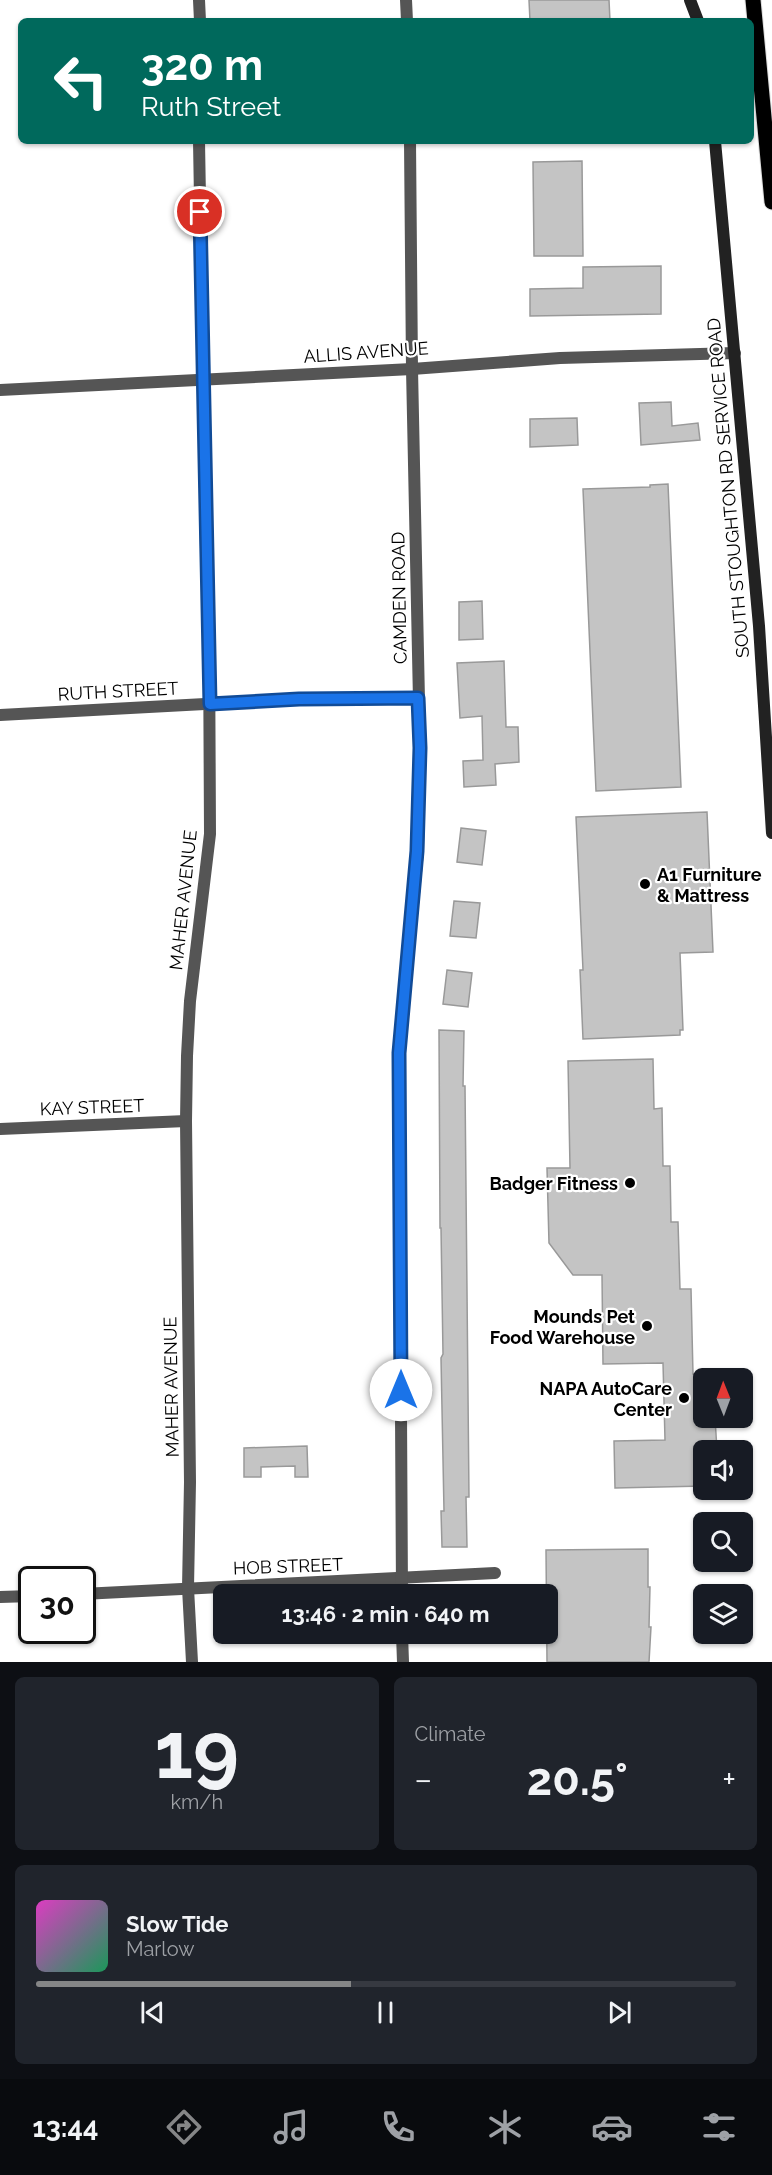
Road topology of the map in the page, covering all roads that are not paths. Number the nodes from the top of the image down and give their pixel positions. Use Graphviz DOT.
graph roads {
  1 [pos="199,0"];
  2 [pos="406,0"];
  3 [pos="690,0"];
  4 [pos="753,0"];
  5 [pos="200,18"];
  6 [pos="407,18"];
  7 [pos="697,18"];
  8 [pos="200,144"];
  9 [pos="410,144"];
  10 [pos="715,144"];
  11 [pos="772,202"];
  12 [pos="735,353"];
  13 [pos="412,369"];
  14 [pos="203,379"];
  15 [pos="0,390"];
  16 [pos="418,698"];
  17 [pos="210,704"];
  18 [pos="0,715"];
  19 [pos="772,833"];
  20 [pos="186,1121"];
  21 [pos="0,1129"];
  22 [pos="495,1573"];
  23 [pos="402,1577"];
  24 [pos="402,1584"];
  25 [pos="188,1588"];
  26 [pos="96,1594"];
  27 [pos="18,1596"];
  28 [pos="0,1597"];
  29 [pos="402,1644"];
  30 [pos="192,1662"];
  31 [pos="403,1662"];
  1 -- 5 [label="street"];
  2 -- 6 [label="street"];
  3 -- 7 [label="street"];
  4 -- 11 [label="main road"];
  8 -- 14 [label="street, MAHER AVENUE"];
  9 -- 13 [label="street, CAMDEN ROAD"];
  10 -- 12 [label="street, SOUTH STOUGHTON RD SERVICE ROAD"];
  12 -- 13 [label="street, ALLIS AVENUE"];
  12 -- 19 [label="street, SOUTH STOUGHTON RD SERVICE ROAD"];
  13 -- 14 [label="street, ALLIS AVENUE"];
  13 -- 16 [label="street, CAMDEN ROAD"];
  14 -- 15 [label="street, ALLIS AVENUE"];
  14 -- 17 [label="street, MAHER AVENUE"];
  16 -- 17 [label="street, RUTH STREET"];
  16 -- 23 [label="street, CAMDEN ROAD"];
  17 -- 18 [label="street, RUTH STREET"];
  17 -- 20 [label="street, MAHER AVENUE"];
  20 -- 21 [label="street, KAY STREET"];
  20 -- 25 [label="street, MAHER AVENUE"];
  22 -- 23 [label="street, HOB STREET"];
  23 -- 24 [label="street, CAMDEN ROAD"];
  23 -- 25 [label="street, HOB STREET"];
  25 -- 26 [label="street, HOB STREET"];
  25 -- 30 [label="street, MAHER AVENUE"];
  27 -- 28 [label="street"];
  29 -- 31 [label="street"];
}
